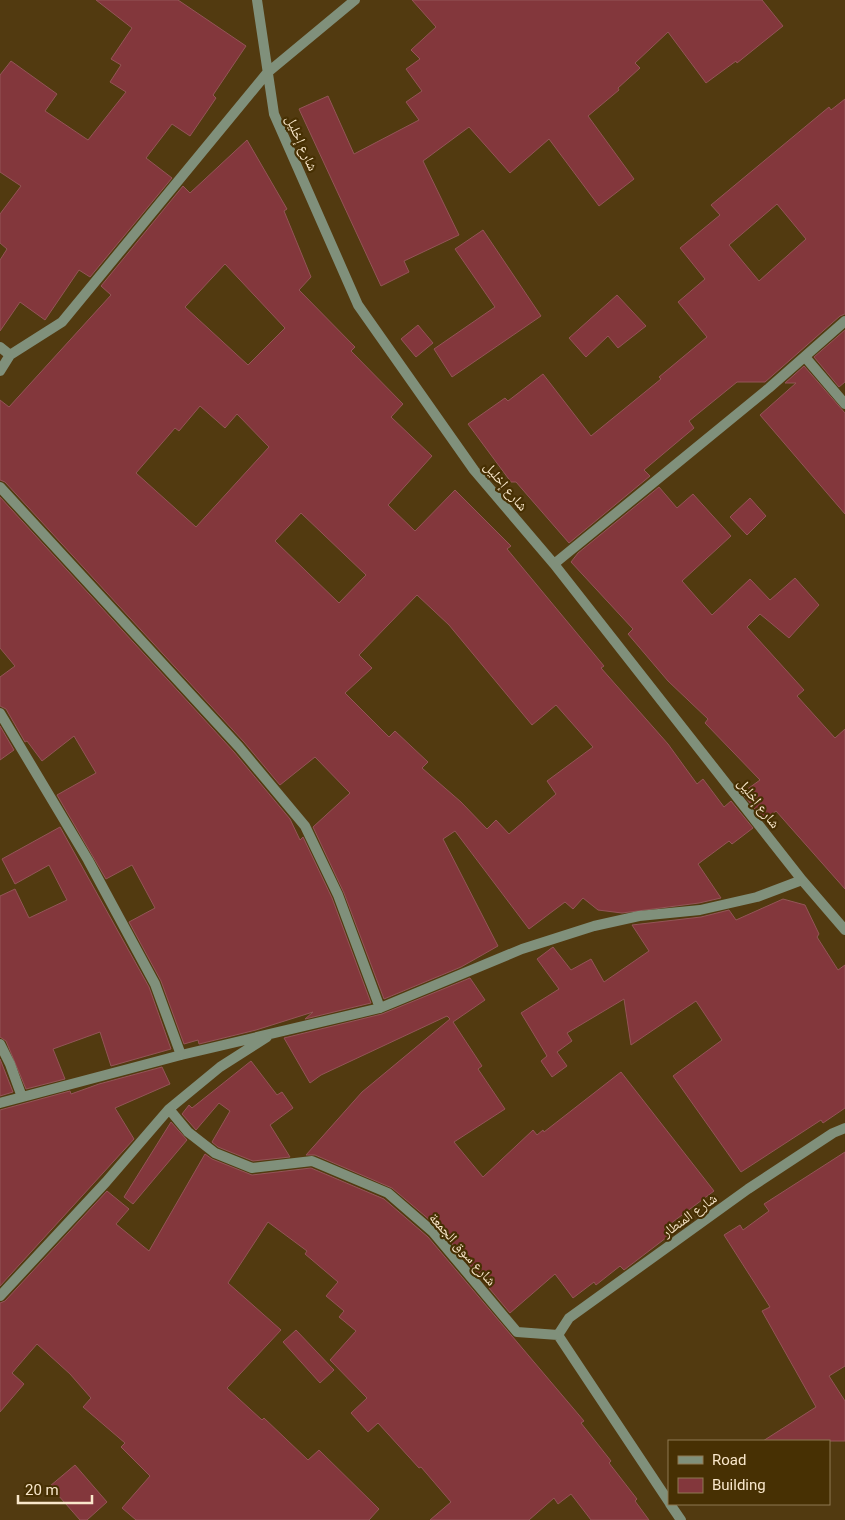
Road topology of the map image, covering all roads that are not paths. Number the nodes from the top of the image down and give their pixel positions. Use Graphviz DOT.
graph roads {
  1 [pos="257,0"];
  2 [pos="355,0"];
  3 [pos="267,73"];
  4 [pos="845,321"];
  5 [pos="0,347"];
  6 [pos="10,355"];
  7 [pos="805,357"];
  8 [pos="0,371"];
  9 [pos="845,404"];
  10 [pos="0,487"];
  11 [pos="554,564"];
  12 [pos="0,712"];
  13 [pos="802,880"];
  14 [pos="845,930"];
  15 [pos="380,1008"];
  16 [pos="274,1033"];
  17 [pos="0,1044"];
  18 [pos="181,1055"];
  19 [pos="22,1097"];
  20 [pos="0,1103"];
  21 [pos="169,1109"];
  22 [pos="845,1128"];
  23 [pos="0,1296"];
  24 [pos="558,1335"];
  25 [pos="668,1501"];
  26 [pos="670,1505"];
  27 [pos="681,1520"];
  1 -- 3 [label="street, شارع إخليل"];
  2 -- 3 [label="street"];
  3 -- 6 [label="street"];
  3 -- 11 [label="street, شارع إخليل"];
  4 -- 7 [label="street"];
  5 -- 6 [label="street"];
  6 -- 8 [label="street"];
  7 -- 9 [label="street"];
  7 -- 11 [label="street"];
  10 -- 15 [label="street"];
  11 -- 13 [label="street, شارع إخليل"];
  12 -- 18 [label="street"];
  13 -- 14 [label="street, شارع إخليل"];
  13 -- 15 [label="street"];
  15 -- 16 [label="street"];
  16 -- 18 [label="street"];
  16 -- 21 [label="street"];
  17 -- 19 [label="street"];
  18 -- 19 [label="street"];
  19 -- 20 [label="street"];
  21 -- 23 [label="street"];
  21 -- 24 [label="street, شارع سوق الجمعة"];
  22 -- 24 [label="street, شارع المنطار"];
  24 -- 25 [label="street"];
  26 -- 27 [label="street"];
}
